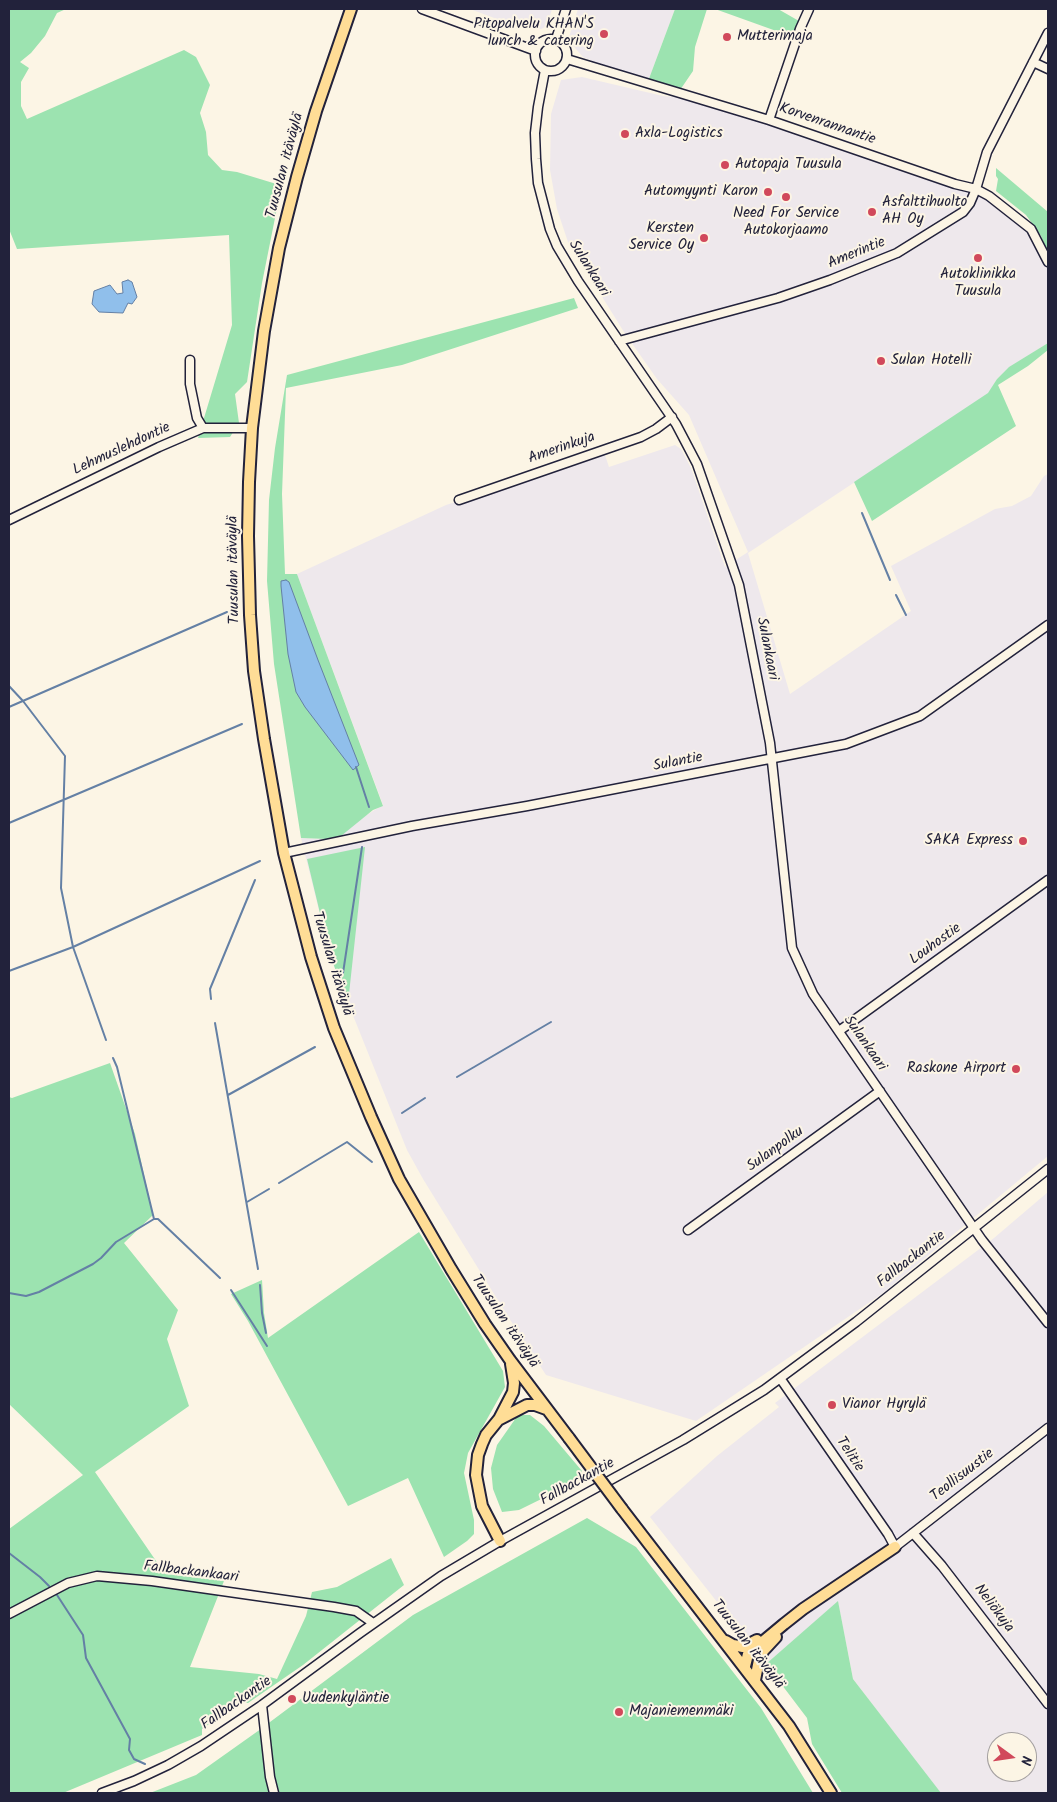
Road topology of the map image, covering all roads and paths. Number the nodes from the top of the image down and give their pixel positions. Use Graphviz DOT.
graph roads {
  1 [pos="351,9"];
  2 [pos="422,9"];
  3 [pos="566,9"];
  4 [pos="809,9"];
  5 [pos="1048,33"];
  6 [pos="556,39"];
  7 [pos="536,51"];
  8 [pos="567,59"];
  9 [pos="1033,62"];
  10 [pos="1048,69"];
  11 [pos="545,70"];
  12 [pos="769,120"];
  13 [pos="976,189"];
  14 [pos="1048,262"];
  15 [pos="619,341"];
  16 [pos="190,360"];
  17 [pos="672,417"];
  18 [pos="203,428"];
  19 [pos="252,428"];
  20 [pos="459,500"];
  21 [pos="9,520"];
  22 [pos="1048,626"];
  23 [pos="771,759"];
  24 [pos="284,853"];
  25 [pos="1048,880"];
  26 [pos="839,1031"];
  27 [pos="880,1092"];
  28 [pos="1048,1169"];
  29 [pos="975,1229"];
  30 [pos="688,1230"];
  31 [pos="1048,1323"];
  32 [pos="510,1360"];
  33 [pos="780,1378"];
  34 [pos="548,1411"];
  35 [pos="499,1420"];
  36 [pos="1048,1428"];
  37 [pos="913,1533"];
  38 [pos="500,1541"];
  39 [pos="895,1547"];
  40 [pos="817,1599"];
  41 [pos="9,1614"];
  42 [pos="373,1623"];
  43 [pos="724,1640"];
  44 [pos="745,1666"];
  45 [pos="755,1680"];
  46 [pos="1048,1704"];
  47 [pos="262,1705"];
  48 [pos="102,1793"];
  49 [pos="274,1793"];
  50 [pos="831,1793"];
  1 -- 19 [label="main road, Tuusulan itäväylä"];
  2 -- 7 [label="street"];
  3 -- 6 [label="street"];
  4 -- 12 [label="street"];
  5 -- 9 [label="street, Amerintie"];
  6 -- 7 [label="street"];
  6 -- 8 [label="street"];
  7 -- 11 [label="street"];
  8 -- 11 [label="street"];
  8 -- 12 [label="street, Korvenrannantie"];
  9 -- 10 [label="street"];
  9 -- 13 [label="street, Amerintie"];
  11 -- 15 [label="street, Sulankaari"];
  12 -- 13 [label="street, Korvenrannantie"];
  13 -- 14 [label="street, Korvenrannantie"];
  13 -- 15 [label="street, Amerintie"];
  15 -- 17 [label="street, Sulankaari"];
  16 -- 18 [label="street"];
  17 -- 20 [label="street, Amerinkuja"];
  17 -- 23 [label="street, Sulankaari"];
  18 -- 19 [label="street, Lehmuslehdontie"];
  18 -- 21 [label="street, Lehmuslehdontie"];
  19 -- 24 [label="main road, Tuusulan itäväylä"];
  22 -- 23 [label="street, Sulantie"];
  23 -- 24 [label="street, Sulantie"];
  23 -- 26 [label="street, Sulankaari"];
  24 -- 32 [label="main road, Tuusulan itäväylä"];
  25 -- 26 [label="street, Louhostie"];
  26 -- 27 [label="street, Sulankaari"];
  27 -- 29 [label="street, Sulankaari"];
  27 -- 30 [label="street, Sulanpolku"];
  28 -- 29 [label="street, Fallbackantie"];
  29 -- 31 [label="street, Sulankaari"];
  29 -- 33 [label="street, Fallbackantie"];
  32 -- 34 [label="main road, Tuusulan itäväylä"];
  32 -- 35 [label="main road"];
  33 -- 38 [label="street, Fallbackantie"];
  33 -- 39 [label="street, Telitie"];
  34 -- 35 [label="main road"];
  34 -- 43 [label="main road, Tuusulan itäväylä, bridge"];
  35 -- 38 [label="main road"];
  36 -- 37 [label="street, Teollisuustie"];
  37 -- 39 [label="street, Teollisuustie"];
  37 -- 46 [label="street, Neliökuja"];
  38 -- 42 [label="street, Fallbackantie"];
  39 -- 40 [label="main road"];
  40 -- 43 [label="main road"];
  40 -- 44 [label="main road"];
  40 -- 45 [label="main road"];
  41 -- 42 [label="street, Fallbackankaari"];
  42 -- 47 [label="street, Fallbackantie"];
  43 -- 44 [label="main road, Tuusulan itäväylä"];
  44 -- 45 [label="main road, Tuusulan itäväylä"];
  45 -- 50 [label="main road, Tuusulan itäväylä"];
  47 -- 48 [label="street, Fallbackantie"];
  47 -- 49 [label="street"];
}
